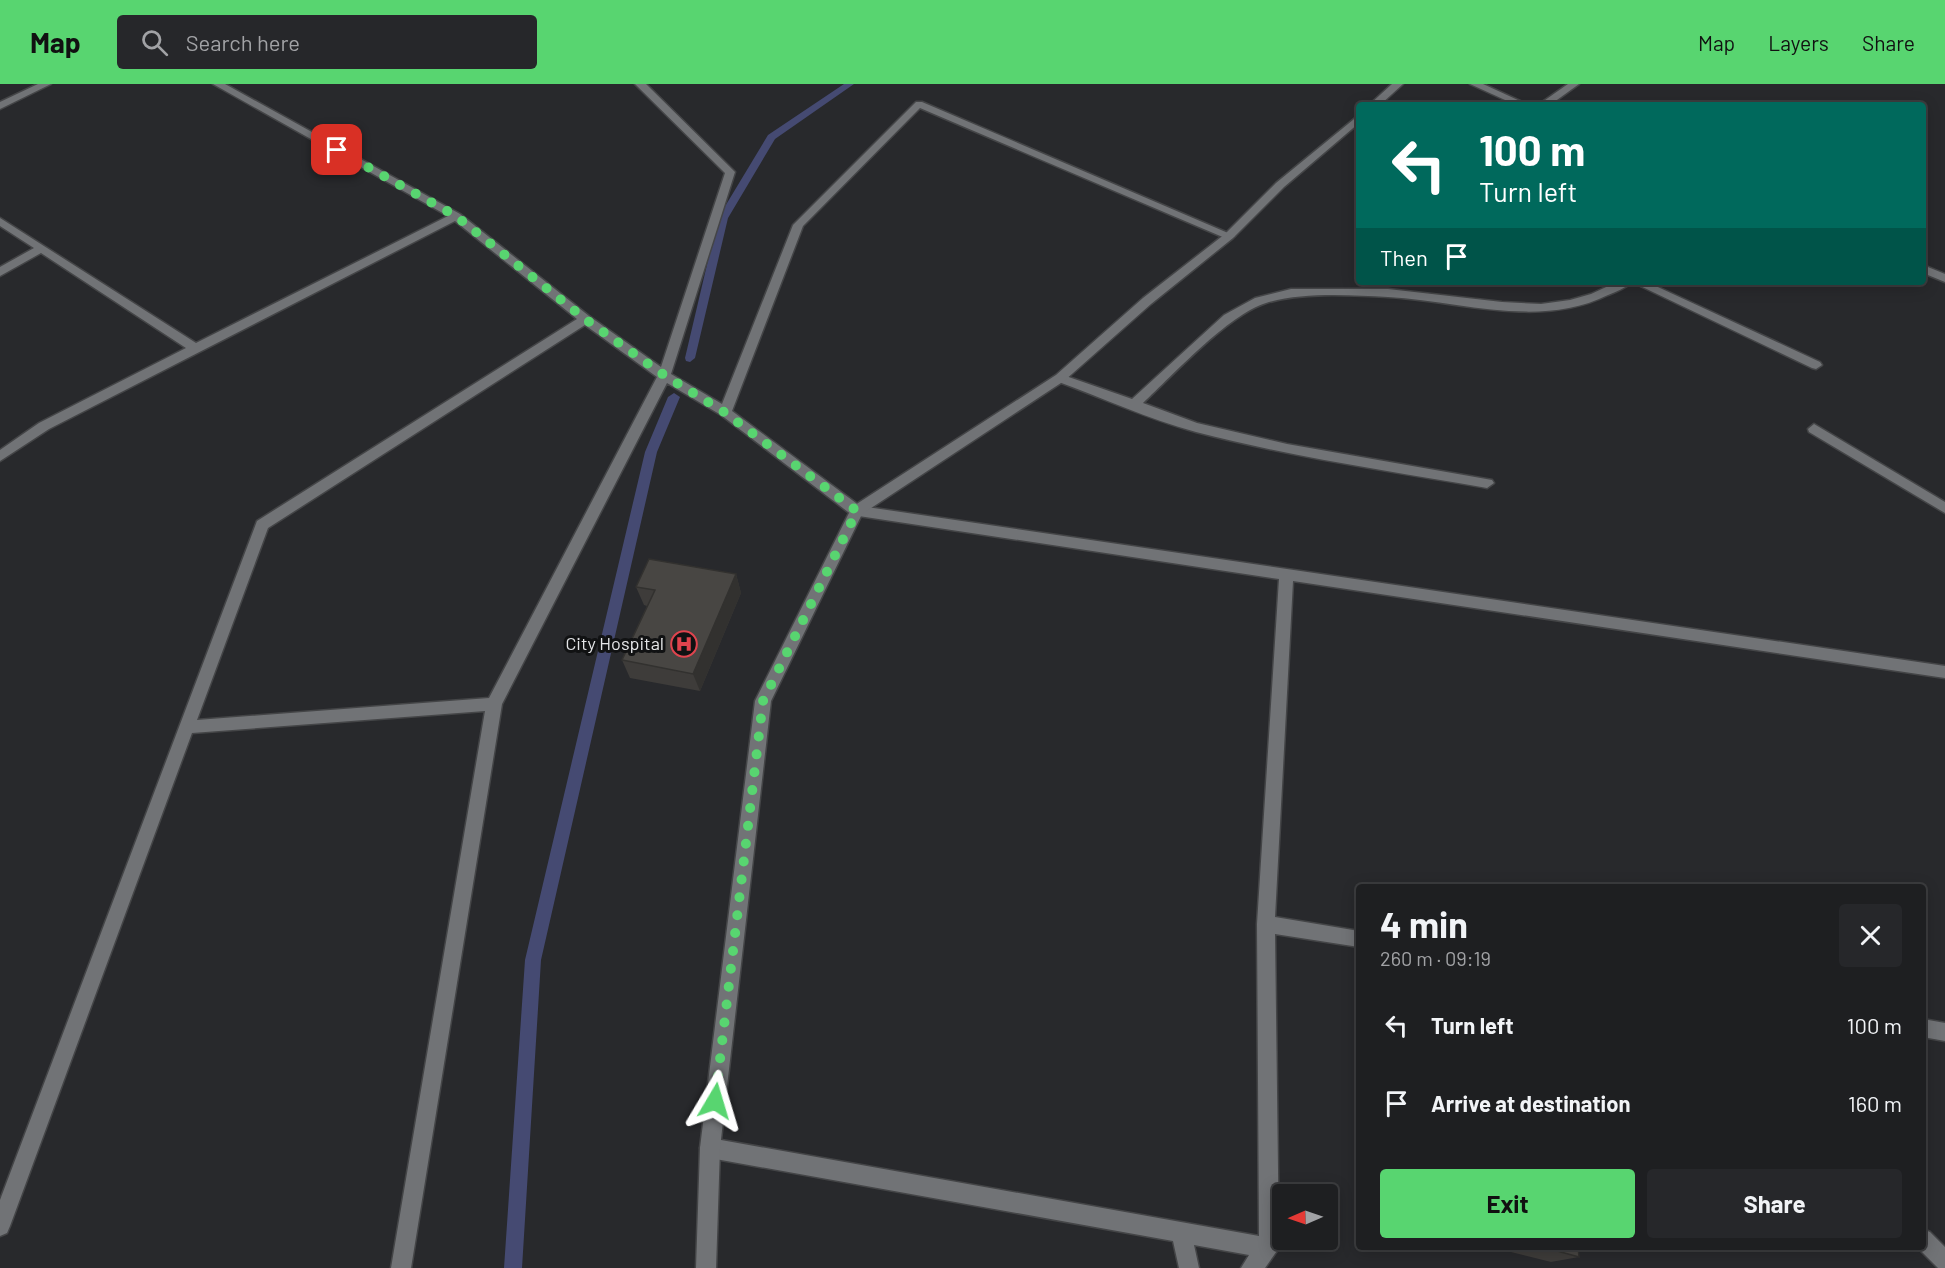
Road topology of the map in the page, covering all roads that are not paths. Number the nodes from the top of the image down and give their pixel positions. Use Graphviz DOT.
graph roads {
  1 [pos="46,84"];
  2 [pos="218,84"];
  3 [pos="657,84"];
  4 [pos="1398,84"];
  5 [pos="1475,84"];
  6 [pos="1574,84"];
  7 [pos="643,88"];
  8 [pos="1377,102"];
  9 [pos="1517,102"];
  10 [pos="1547,102"];
  11 [pos="0,106"];
  12 [pos="1356,121"];
  13 [pos="456,216"];
  14 [pos="0,221"];
  15 [pos="1229,236"];
  16 [pos="42,248"];
  17 [pos="1926,270"];
  18 [pos="0,272"];
  19 [pos="1945,278"];
  20 [pos="1620,285"];
  21 [pos="1651,285"];
  22 [pos="585,319"];
  23 [pos="196,349"];
  24 [pos="1816,365"];
  25 [pos="664,375"];
  26 [pos="1060,378"];
  27 [pos="1132,406"];
  28 [pos="724,412"];
  29 [pos="1814,429"];
  30 [pos="0,456"];
  31 [pos="1487,483"];
  32 [pos="1945,508"];
  33 [pos="857,511"];
  34 [pos="1286,574"];
  35 [pos="1945,672"];
  36 [pos="494,704"];
  37 [pos="186,727"];
  38 [pos="1266,924"];
  39 [pos="1356,939"];
  40 [pos="1926,1029"];
  41 [pos="1945,1032"];
  42 [pos="710,1148"];
  43 [pos="0,1226"];
  44 [pos="1181,1232"];
  45 [pos="1926,1242"];
  46 [pos="1269,1248"];
  47 [pos="1945,1261"];
  48 [pos="401,1268"];
  49 [pos="706,1268"];
  50 [pos="1189,1268"];
  51 [pos="1251,1268"];
  1 -- 11 [label="street"];
  2 -- 13 [label="street"];
  3 -- 7 [label="street"];
  4 -- 8 [label="street"];
  5 -- 9 [label="street"];
  6 -- 10 [label="street"];
  7 -- 25 [label="street"];
  12 -- 15 [label="street"];
  13 -- 22 [label="street"];
  13 -- 23 [label="street"];
  14 -- 16 [label="street"];
  15 -- 26 [label="street"];
  15 -- 28 [label="street"];
  16 -- 18 [label="street"];
  16 -- 23 [label="street"];
  17 -- 19 [label="street"];
  20 -- 27 [label="street"];
  21 -- 24 [label="street"];
  22 -- 25 [label="street"];
  22 -- 37 [label="street"];
  23 -- 30 [label="street"];
  25 -- 28 [label="street"];
  25 -- 36 [label="street"];
  26 -- 27 [label="street"];
  26 -- 33 [label="street"];
  27 -- 31 [label="street"];
  28 -- 33 [label="street"];
  29 -- 32 [label="street"];
  33 -- 34 [label="street"];
  33 -- 42 [label="street"];
  34 -- 35 [label="street"];
  34 -- 38 [label="street"];
  36 -- 37 [label="street"];
  36 -- 48 [label="street"];
  37 -- 43 [label="street"];
  38 -- 39 [label="street"];
  38 -- 46 [label="street"];
  40 -- 41 [label="street"];
  42 -- 44 [label="street"];
  42 -- 49 [label="street"];
  44 -- 46 [label="street"];
  44 -- 50 [label="street"];
  45 -- 47 [label="street"];
  46 -- 51 [label="street"];
}
